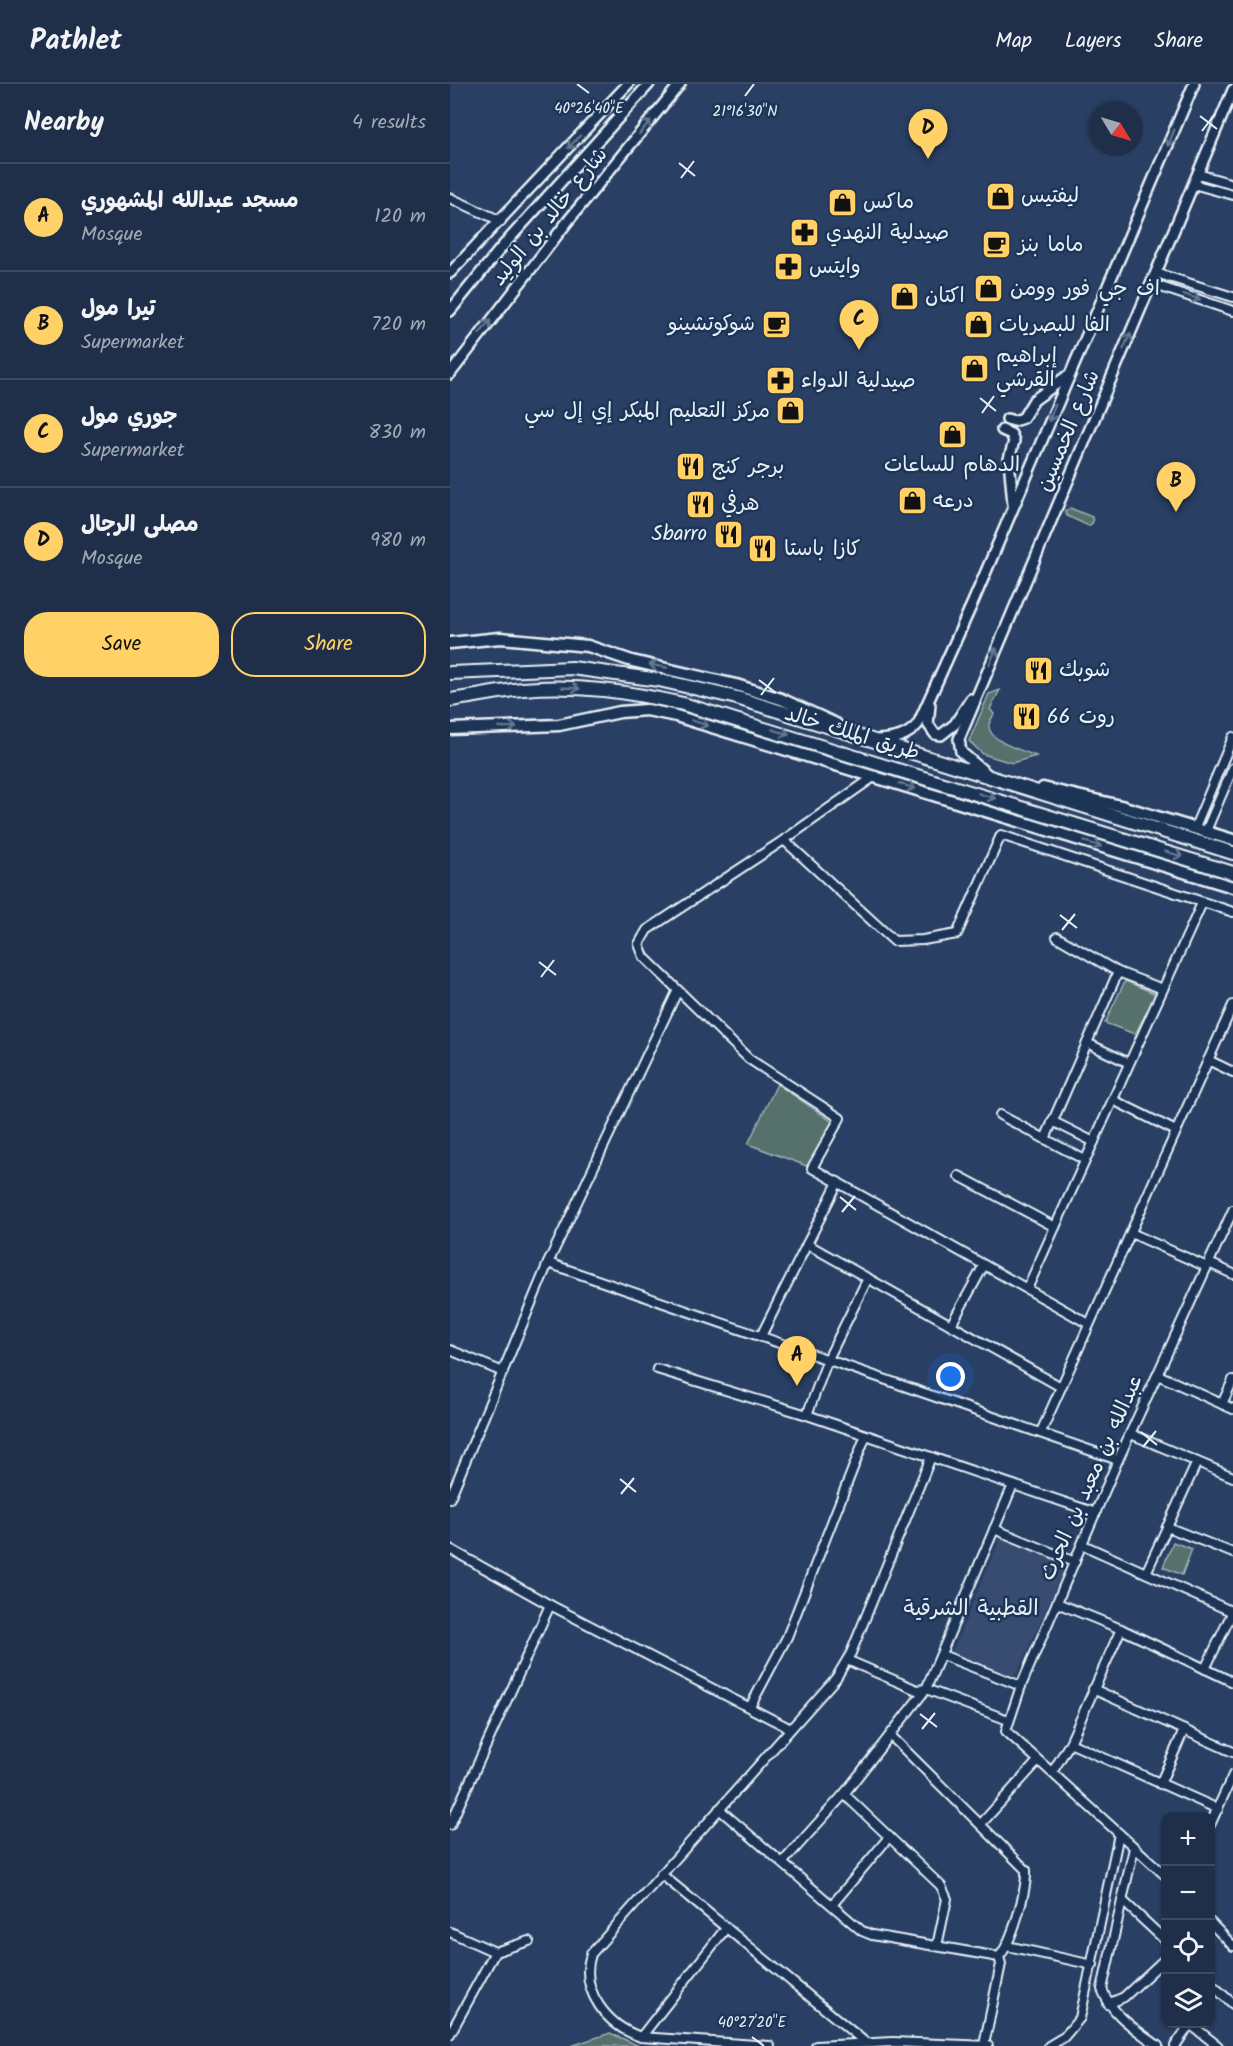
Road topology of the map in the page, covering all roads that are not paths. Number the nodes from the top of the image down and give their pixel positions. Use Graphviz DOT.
graph roads {
  1 [pos="628,84"];
  2 [pos="650,84"];
  3 [pos="680,84"];
  4 [pos="1194,84"];
  5 [pos="1233,90"];
  6 [pos="1198,174"];
  7 [pos="1193,184"];
  8 [pos="1233,184"];
  9 [pos="1233,195"];
  10 [pos="450,198"];
  11 [pos="501,220"];
  12 [pos="451,269"];
  13 [pos="1156,273"];
  14 [pos="1152,284"];
  15 [pos="1233,297"];
  16 [pos="450,311"];
  17 [pos="1233,311"];
  18 [pos="450,374"];
  19 [pos="1068,375"];
  20 [pos="1007,419"];
  21 [pos="1002,430"];
  22 [pos="1013,508"];
  23 [pos="450,643"];
  24 [pos="450,673"];
  25 [pos="981,683"];
  26 [pos="932,693"];
  27 [pos="450,700"];
  28 [pos="450,729"];
  29 [pos="1233,737"];
  30 [pos="872,740"];
  31 [pos="1233,768"];
  32 [pos="875,776"];
  33 [pos="992,777"];
  34 [pos="1195,827"];
  35 [pos="1206,831"];
  36 [pos="784,840"];
  37 [pos="1233,840"];
  38 [pos="1233,853"];
  39 [pos="1233,873"];
  40 [pos="1233,887"];
  41 [pos="1202,903"];
  42 [pos="1233,912"];
  43 [pos="1057,937"];
  44 [pos="1118,972"];
  45 [pos="1163,989"];
  46 [pos="677,992"];
  47 [pos="1233,1005"];
  48 [pos="1087,1043"];
  49 [pos="1208,1060"];
  50 [pos="1130,1063"];
  51 [pos="1233,1072"];
  52 [pos="1113,1100"];
  53 [pos="1000,1115"];
  54 [pos="1052,1121"];
  55 [pos="1176,1131"];
  56 [pos="1045,1139"];
  57 [pos="1094,1142"];
  58 [pos="1085,1160"];
  59 [pos="959,1176"];
  60 [pos="838,1182"];
  61 [pos="1233,1210"];
  62 [pos="1055,1227"];
  63 [pos="1131,1233"];
  64 [pos="807,1244"];
  65 [pos="548,1263"];
  66 [pos="984,1265"];
  67 [pos="1208,1265"];
  68 [pos="1233,1274"];
  69 [pos="868,1278"];
  70 [pos="1027,1289"];
  71 [pos="1089,1324"];
  72 [pos="951,1325"];
  73 [pos="761,1336"];
  74 [pos="450,1350"];
  75 [pos="828,1359"];
  76 [pos="657,1369"];
  77 [pos="503,1372"];
  78 [pos="1158,1375"];
  79 [pos="1233,1380"];
  80 [pos="1061,1387"];
  81 [pos="1222,1404"];
  82 [pos="1233,1409"];
  83 [pos="807,1415"];
  84 [pos="1041,1432"];
  85 [pos="1131,1434"];
  86 [pos="866,1435"];
  87 [pos="931,1457"];
  88 [pos="1118,1461"];
  89 [pos="1197,1462"];
  90 [pos="1233,1477"];
  91 [pos="1014,1485"];
  92 [pos="450,1498"];
  93 [pos="1096,1513"];
  94 [pos="1167,1527"];
  95 [pos="994,1529"];
  96 [pos="1083,1545"];
  97 [pos="450,1549"];
  98 [pos="1233,1553"];
  99 [pos="1075,1562"];
  100 [pos="1146,1573"];
  101 [pos="1058,1603"];
  102 [pos="550,1605"];
  103 [pos="1233,1612"];
  104 [pos="1121,1629"];
  105 [pos="942,1655"];
  106 [pos="847,1660"];
  107 [pos="1205,1669"];
  108 [pos="1233,1682"];
  109 [pos="1021,1686"];
  110 [pos="926,1689"];
  111 [pos="1093,1689"];
  112 [pos="750,1707"];
  113 [pos="1008,1720"];
  114 [pos="789,1728"];
  115 [pos="1184,1730"];
  116 [pos="891,1736"];
  117 [pos="1070,1743"];
  118 [pos="1233,1752"];
  119 [pos="1038,1761"];
  120 [pos="1053,1771"];
  121 [pos="1233,1775"];
  122 [pos="1160,1784"];
  123 [pos="844,1794"];
  124 [pos="719,1809"];
  125 [pos="1218,1809"];
  126 [pos="1215,1815"];
  127 [pos="981,1824"];
  128 [pos="450,1825"];
  129 [pos="1119,1834"];
  130 [pos="889,1837"];
  131 [pos="1134,1848"];
  132 [pos="783,1862"];
  133 [pos="1161,1872"];
  134 [pos="661,1874"];
  135 [pos="1123,1901"];
  136 [pos="832,1905"];
  137 [pos="1215,1927"];
  138 [pos="726,1928"];
  139 [pos="1233,1931"];
  140 [pos="450,1932"];
  141 [pos="1161,1936"];
  142 [pos="529,1941"];
  143 [pos="1231,1944"];
  144 [pos="937,1946"];
  145 [pos="1007,1946"];
  146 [pos="495,1952"];
  147 [pos="999,1957"];
  148 [pos="1161,1963"];
  149 [pos="1092,1965"];
  150 [pos="1215,1989"];
  151 [pos="1108,2004"];
  152 [pos="1233,2004"];
  153 [pos="1187,2028"];
  154 [pos="1195,2028"];
  155 [pos="450,2034"];
  156 [pos="641,2037"];
  157 [pos="866,2043"];
  158 [pos="984,2045"];
  159 [pos="770,2046"];
  160 [pos="816,2046"];
  161 [pos="988,2046"];
  162 [pos="1049,2046"];
  163 [pos="1158,2046"];
  164 [pos="1175,2046"];
  165 [pos="1218,2046"];
  1 -- 11 [label="street, شارع خالد بن الوليد, one-way"];
  2 -- 16 [label="street"];
  18 -- 3 [label="street, شارع خالد بن الوليد, one-way"];
  4 -- 19 [label="street, شارع الخمسين, one-way"];
  5 -- 6 [label="street, شارع الخمسين"];
  6 -- 7 [label="street, شارع الخمسين"];
  6 -- 8 [label="street"];
  7 -- 9 [label="street"];
  7 -- 13 [label="street, شارع الخمسين"];
  10 -- 11 [label="street"];
  11 -- 12 [label="street, شارع خالد بن الوليد"];
  13 -- 14 [label="street, شارع الخمسين"];
  13 -- 15 [label="street"];
  14 -- 17 [label="street, one-way"];
  25 -- 14 [label="street, شارع الخمسين, one-way"];
  19 -- 20 [label="street"];
  19 -- 22 [label="street, شارع الخمسين, one-way"];
  21 -- 22 [label="street"];
  22 -- 26 [label="street, شارع الخمسين"];
  30 -- 23 [label="main road, one-way"];
  24 -- 30 [label="main road, طريق الملك خالد"];
  25 -- 26 [label="street"];
  25 -- 33 [label="street, شارع الخمسين"];
  26 -- 30 [label="street, شارع الخمسين"];
  27 -- 39 [label="main road, طريق الملك خالد, one-way"];
  28 -- 32 [label="main road, one-way"];
  29 -- 34 [label="street"];
  30 -- 33 [label="main road, طريق الملك خالد"];
  31 -- 35 [label="street"];
  32 -- 36 [label="street"];
  32 -- 40 [label="main road, one-way"];
  33 -- 34 [label="main road"];
  33 -- 38 [label="main road, طريق الملك خالد"];
  34 -- 35 [label="main road"];
  35 -- 37 [label="main road"];
  36 -- 41 [label="street"];
  36 -- 46 [label="street"];
  41 -- 42 [label="street"];
  41 -- 45 [label="street"];
  43 -- 44 [label="street"];
  44 -- 45 [label="street"];
  44 -- 48 [label="street"];
  45 -- 50 [label="street"];
  46 -- 60 [label="street"];
  46 -- 65 [label="street"];
  47 -- 49 [label="street"];
  48 -- 50 [label="street"];
  48 -- 54 [label="street"];
  49 -- 51 [label="street"];
  49 -- 55 [label="street"];
  50 -- 52 [label="street"];
  52 -- 55 [label="street"];
  52 -- 57 [label="street"];
  53 -- 56 [label="street"];
  54 -- 56 [label="street"];
  54 -- 57 [label="street"];
  55 -- 63 [label="street"];
  56 -- 58 [label="street"];
  57 -- 58 [label="street"];
  58 -- 62 [label="street"];
  59 -- 62 [label="street"];
  60 -- 64 [label="street"];
  60 -- 66 [label="street"];
  61 -- 67 [label="street, عبدالله بن معبد بن الحرث"];
  62 -- 70 [label="street"];
  63 -- 67 [label="street"];
  63 -- 71 [label="street"];
  64 -- 69 [label="street"];
  64 -- 73 [label="street"];
  65 -- 73 [label="street"];
  65 -- 77 [label="street"];
  66 -- 70 [label="street"];
  66 -- 72 [label="street"];
  67 -- 68 [label="street"];
  67 -- 78 [label="street, عبدالله بن معبد بن الحرث"];
  69 -- 72 [label="street"];
  69 -- 75 [label="street"];
  70 -- 71 [label="street"];
  71 -- 80 [label="street"];
  72 -- 80 [label="street"];
  73 -- 75 [label="street"];
  74 -- 77 [label="street"];
  75 -- 83 [label="street"];
  75 -- 84 [label="street"];
  76 -- 83 [label="street"];
  77 -- 92 [label="street"];
  78 -- 81 [label="street"];
  78 -- 85 [label="street, عبدالله بن معبد بن الحرث"];
  79 -- 81 [label="street"];
  80 -- 84 [label="street"];
  81 -- 82 [label="street"];
  83 -- 86 [label="street"];
  84 -- 88 [label="street"];
  85 -- 88 [label="street, عبدالله بن معبد بن الحرث"];
  85 -- 89 [label="street"];
  86 -- 87 [label="street"];
  86 -- 112 [label="street"];
  87 -- 91 [label="street"];
  87 -- 106 [label="street"];
  88 -- 93 [label="street, عبدالله بن معبد بن الحرث"];
  89 -- 90 [label="street"];
  89 -- 94 [label="street"];
  91 -- 93 [label="street"];
  91 -- 95 [label="street"];
  93 -- 96 [label="street, عبدالله بن معبد بن الحرث"];
  94 -- 98 [label="street"];
  94 -- 100 [label="street"];
  95 -- 99 [label="street"];
  95 -- 105 [label="street"];
  96 -- 99 [label="street, عبدالله بن معبد بن الحرث"];
  96 -- 100 [label="street"];
  97 -- 102 [label="street"];
  99 -- 101 [label="street, عبدالله بن معبد بن الحرث"];
  100 -- 103 [label="street"];
  101 -- 104 [label="street"];
  101 -- 109 [label="street, عبدالله بن معبد بن الحرث"];
  102 -- 112 [label="street"];
  102 -- 128 [label="street"];
  103 -- 107 [label="street"];
  104 -- 107 [label="street"];
  104 -- 111 [label="street"];
  105 -- 109 [label="street"];
  105 -- 110 [label="street"];
  106 -- 110 [label="street"];
  106 -- 114 [label="street"];
  107 -- 108 [label="street"];
  109 -- 113 [label="street, عبدالله بن معبد بن الحرث"];
  110 -- 113 [label="street"];
  110 -- 116 [label="street"];
  111 -- 115 [label="street"];
  111 -- 117 [label="street"];
  112 -- 114 [label="street"];
  113 -- 119 [label="street"];
  114 -- 124 [label="street"];
  115 -- 118 [label="street"];
  115 -- 122 [label="street"];
  116 -- 123 [label="street"];
  116 -- 127 [label="street"];
  117 -- 120 [label="street"];
  117 -- 122 [label="street"];
  119 -- 120 [label="street"];
  119 -- 127 [label="street"];
  120 -- 129 [label="street"];
  121 -- 125 [label="street"];
  122 -- 125 [label="street"];
  123 -- 130 [label="street"];
  123 -- 132 [label="street"];
  124 -- 132 [label="street"];
  124 -- 134 [label="street"];
  125 -- 126 [label="street"];
  127 -- 145 [label="street"];
  129 -- 131 [label="street"];
  129 -- 149 [label="street"];
  130 -- 136 [label="street"];
  130 -- 144 [label="street"];
  131 -- 133 [label="street"];
  131 -- 135 [label="street"];
  132 -- 136 [label="street"];
  134 -- 138 [label="street"];
  134 -- 156 [label="street"];
  135 -- 141 [label="street"];
  135 -- 151 [label="street"];
  136 -- 144 [label="street"];
  137 -- 143 [label="street"];
  138 -- 156 [label="street"];
  138 -- 157 [label="street"];
  139 -- 143 [label="street"];
  140 -- 146 [label="street"];
  142 -- 146 [label="street"];
  144 -- 147 [label="street"];
  145 -- 147 [label="street"];
  145 -- 149 [label="street"];
  146 -- 155 [label="street"];
  147 -- 158 [label="street"];
  148 -- 151 [label="street"];
  149 -- 162 [label="street"];
  150 -- 152 [label="street"];
  151 -- 163 [label="street"];
  153 -- 164 [label="street"];
  154 -- 165 [label="street"];
  156 -- 159 [label="street"];
  157 -- 158 [label="street"];
  157 -- 160 [label="street"];
  158 -- 161 [label="street"];
}
